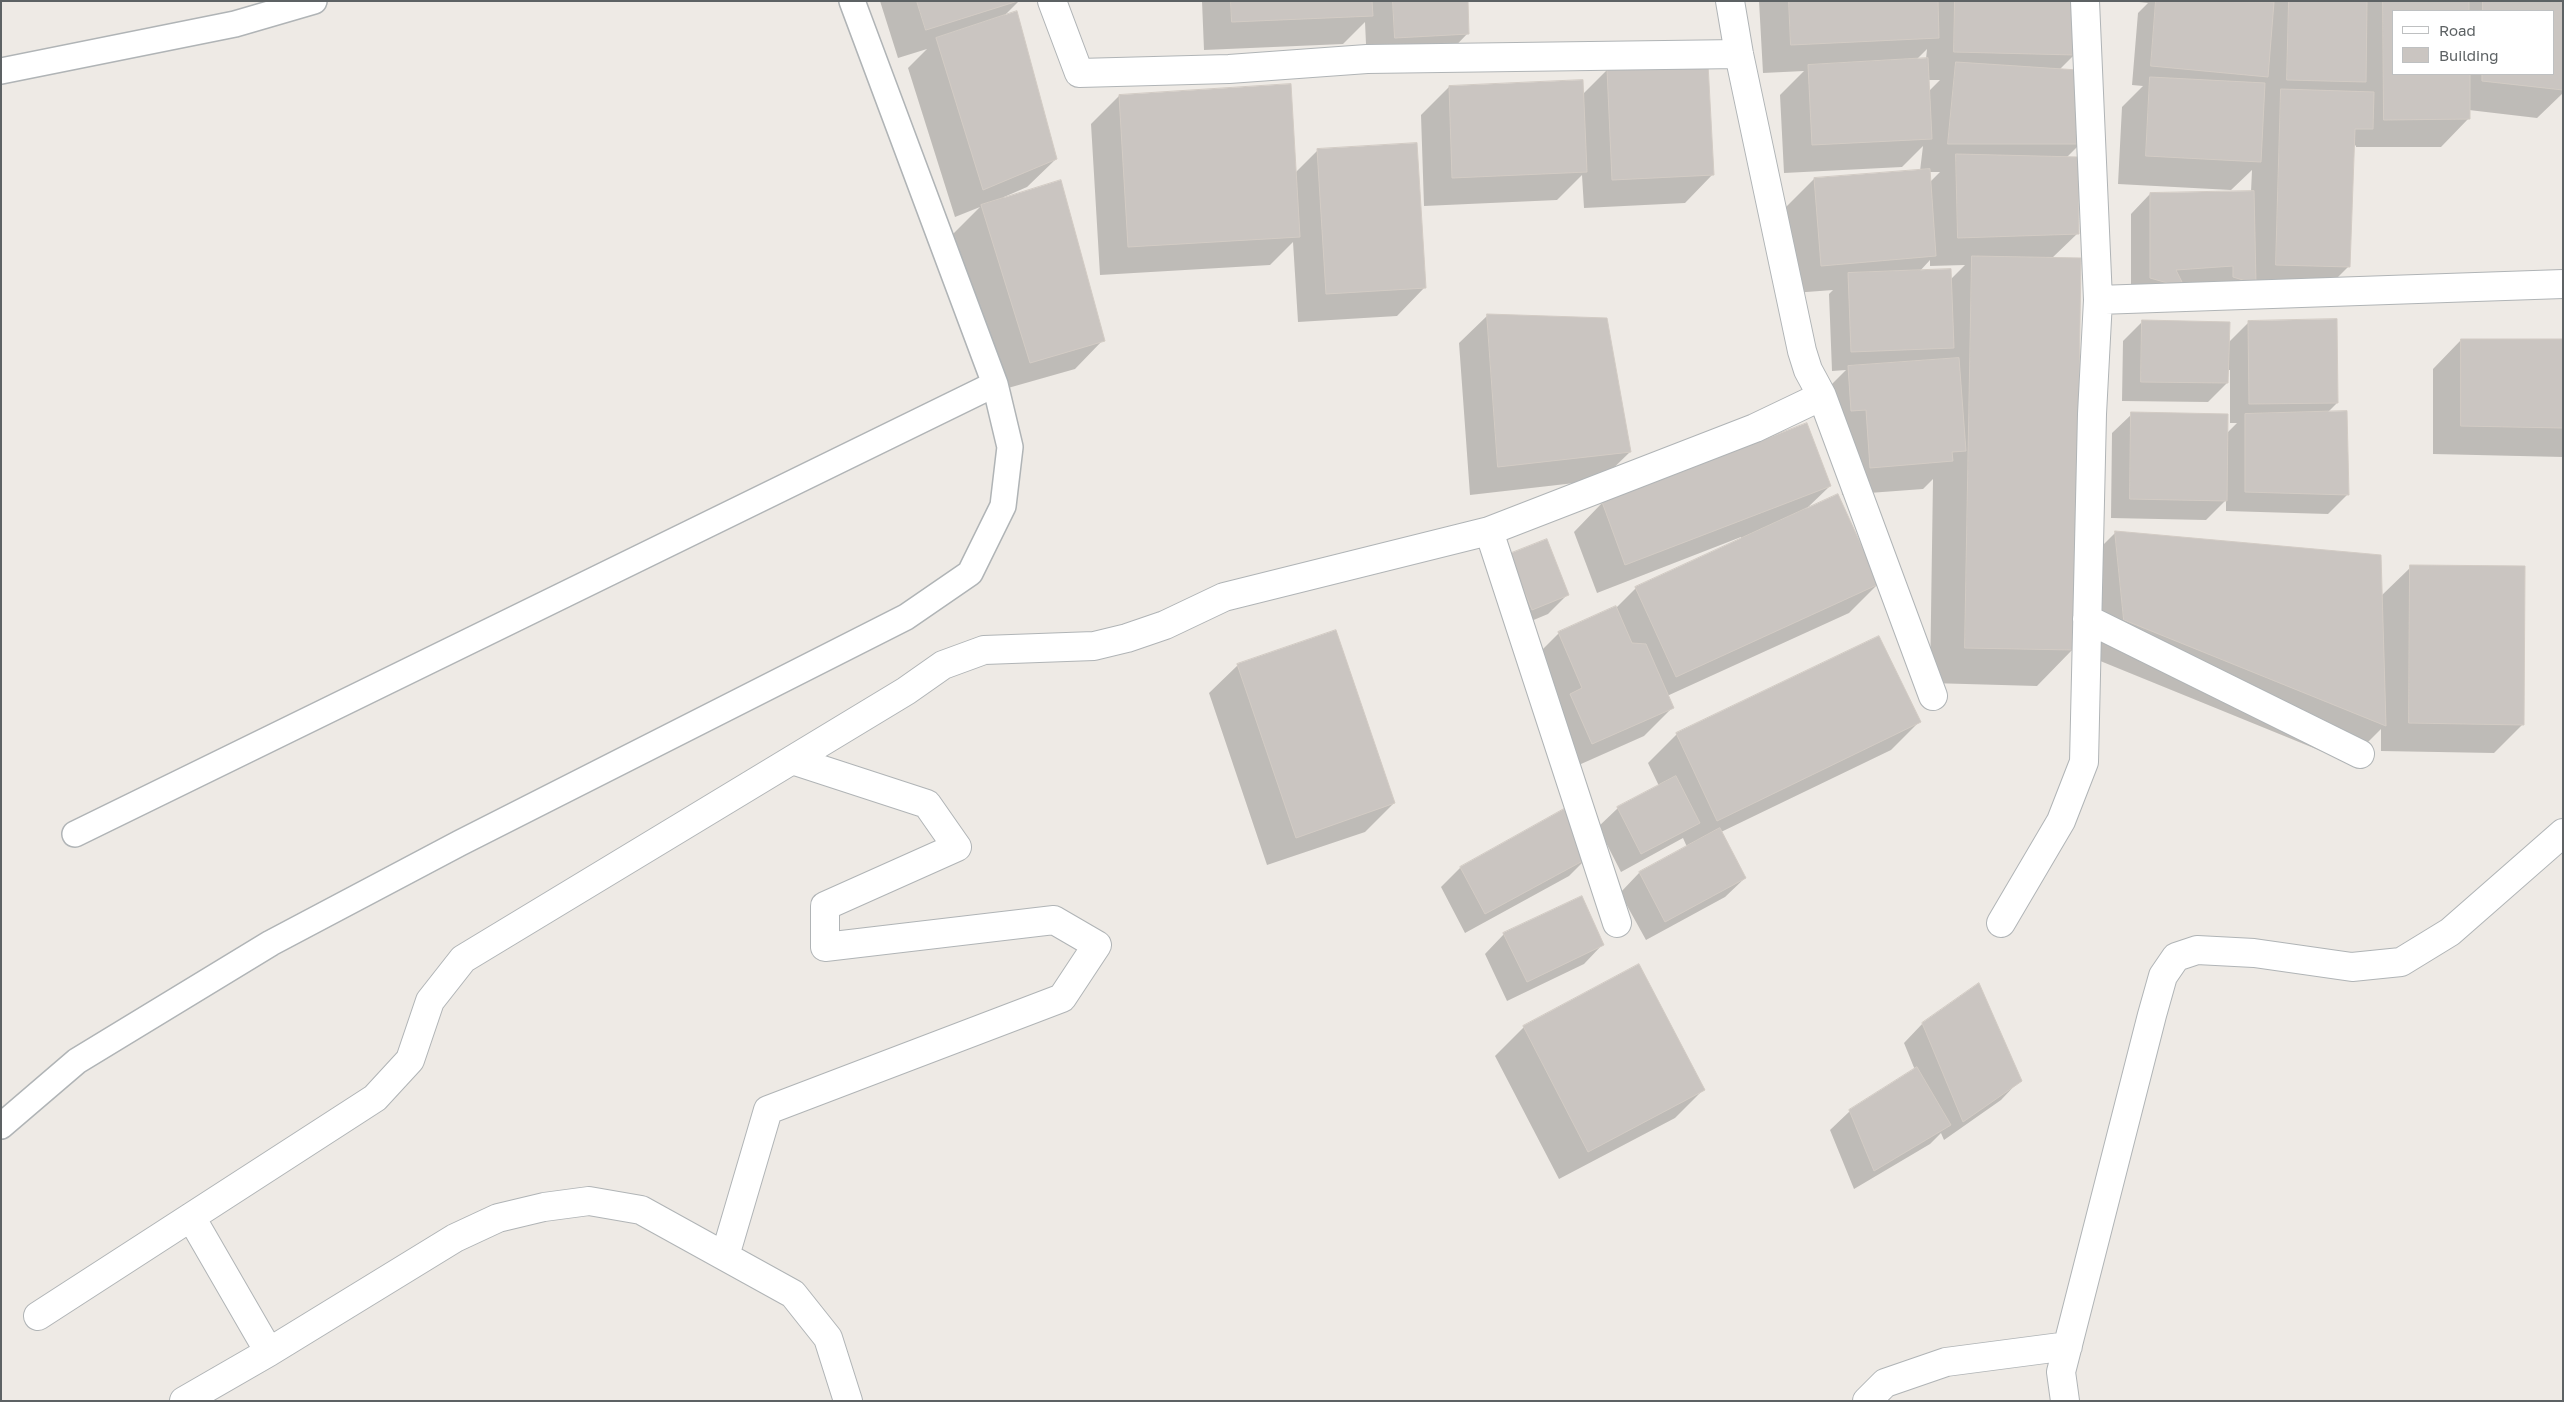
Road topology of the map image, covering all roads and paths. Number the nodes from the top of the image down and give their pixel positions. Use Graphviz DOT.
graph roads {
  1 [pos="314,1"];
  2 [pos="852,1"];
  3 [pos="1052,1"];
  4 [pos="1730,1"];
  5 [pos="2085,1"];
  6 [pos="1739,54"];
  7 [pos="1,71"];
  8 [pos="2563,284"];
  9 [pos="2098,300"];
  10 [pos="995,384"];
  11 [pos="1822,396"];
  12 [pos="1489,531"];
  13 [pos="2087,619"];
  14 [pos="1934,696"];
  15 [pos="2360,754"];
  16 [pos="792,760"];
  17 [pos="2563,833"];
  18 [pos="75,834"];
  19 [pos="1617,923"];
  20 [pos="2001,923"];
  21 [pos="1,1126"];
  22 [pos="191,1217"];
  23 [pos="724,1256"];
  24 [pos="38,1316"];
  25 [pos="2068,1346"];
  26 [pos="269,1352"];
  27 [pos="184,1401"];
  28 [pos="848,1401"];
  29 [pos="1867,1401"];
  30 [pos="2065,1401"];
  1 -- 7 [label="lane"];
  2 -- 10 [label="lane"];
  3 -- 6 [label="street"];
  4 -- 6 [label="street"];
  5 -- 9 [label="street"];
  6 -- 11 [label="street"];
  8 -- 9 [label="street"];
  9 -- 13 [label="street"];
  10 -- 18 [label="lane"];
  10 -- 21 [label="lane"];
  11 -- 12 [label="street"];
  11 -- 14 [label="street"];
  12 -- 16 [label="street"];
  12 -- 19 [label="street"];
  13 -- 15 [label="street"];
  13 -- 20 [label="street"];
  16 -- 22 [label="street"];
  16 -- 23 [label="street"];
  17 -- 25 [label="street"];
  22 -- 24 [label="street"];
  22 -- 26 [label="street"];
  23 -- 26 [label="street"];
  23 -- 28 [label="street"];
  25 -- 29 [label="street"];
  25 -- 30 [label="street"];
  26 -- 27 [label="street"];
}
